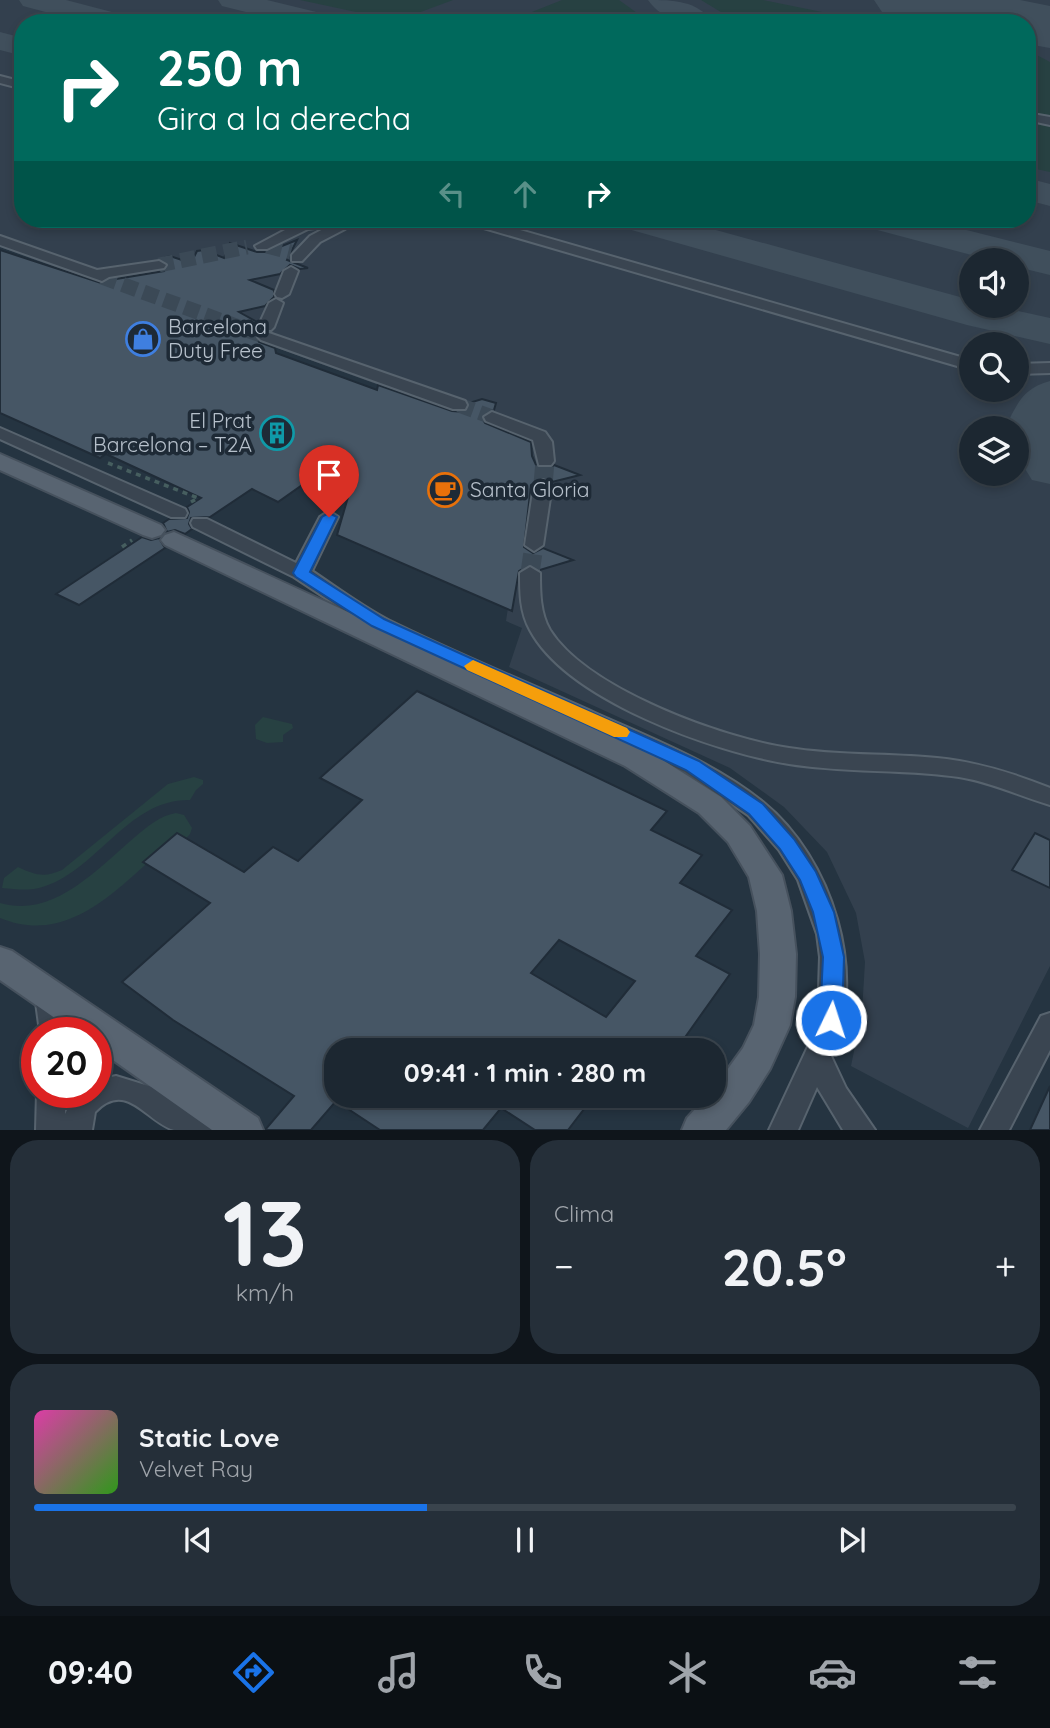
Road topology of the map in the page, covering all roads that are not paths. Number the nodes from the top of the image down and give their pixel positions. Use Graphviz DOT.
graph roads {
  1 [pos="298,228"];
  2 [pos="336,228"];
  3 [pos="499,228"];
  4 [pos="0,240"];
  5 [pos="258,246"];
  6 [pos="159,265"];
  7 [pos="98,276"];
  8 [pos="959,362"];
  9 [pos="1050,368"];
  10 [pos="1029,369"];
  11 [pos="459,405"];
  12 [pos="492,417"];
  13 [pos="0,433"];
  14 [pos="0,461"];
  15 [pos="545,461"];
  16 [pos="543,485"];
  17 [pos="329,517"];
  18 [pos="200,523"];
  19 [pos="168,528"];
  20 [pos="534,545"];
  21 [pos="301,573"];
  22 [pos="530,573"];
  23 [pos="1050,797"];
  24 [pos="0,961"];
  25 [pos="48,995"];
  26 [pos="51,1017"];
  27 [pos="1050,1024"];
  28 [pos="819,1059"];
  29 [pos="51,1108"];
  30 [pos="50,1129"];
  31 [pos="78,1129"];
  32 [pos="200,1129"];
  33 [pos="244,1129"];
  34 [pos="701,1129"];
  35 [pos="783,1129"];
  36 [pos="861,1129"];
  37 [pos="994,1129"];
  1 -- 5 [label="lane"];
  2 -- 11 [label="lane"];
  3 -- 8 [label="lane"];
  4 -- 7 [label="lane"];
  6 -- 7 [label="lane"];
  9 -- 10 [label="lane"];
  12 -- 15 [label="lane"];
  13 -- 19 [label="lane"];
  14 -- 19 [label="main road"];
  16 -- 20 [label="lane"];
  17 -- 21 [label="lane"];
  18 -- 21 [label="lane"];
  19 -- 34 [label="main road"];
  21 -- 28 [label="lane"];
  22 -- 23 [label="lane"];
  24 -- 25 [label="main road"];
  25 -- 26 [label="lane"];
  25 -- 33 [label="main road"];
  27 -- 37 [label="lane"];
  28 -- 35 [label="lane"];
  28 -- 36 [label="lane"];
  29 -- 30 [label="lane"];
  31 -- 32 [label="lane"];
}
